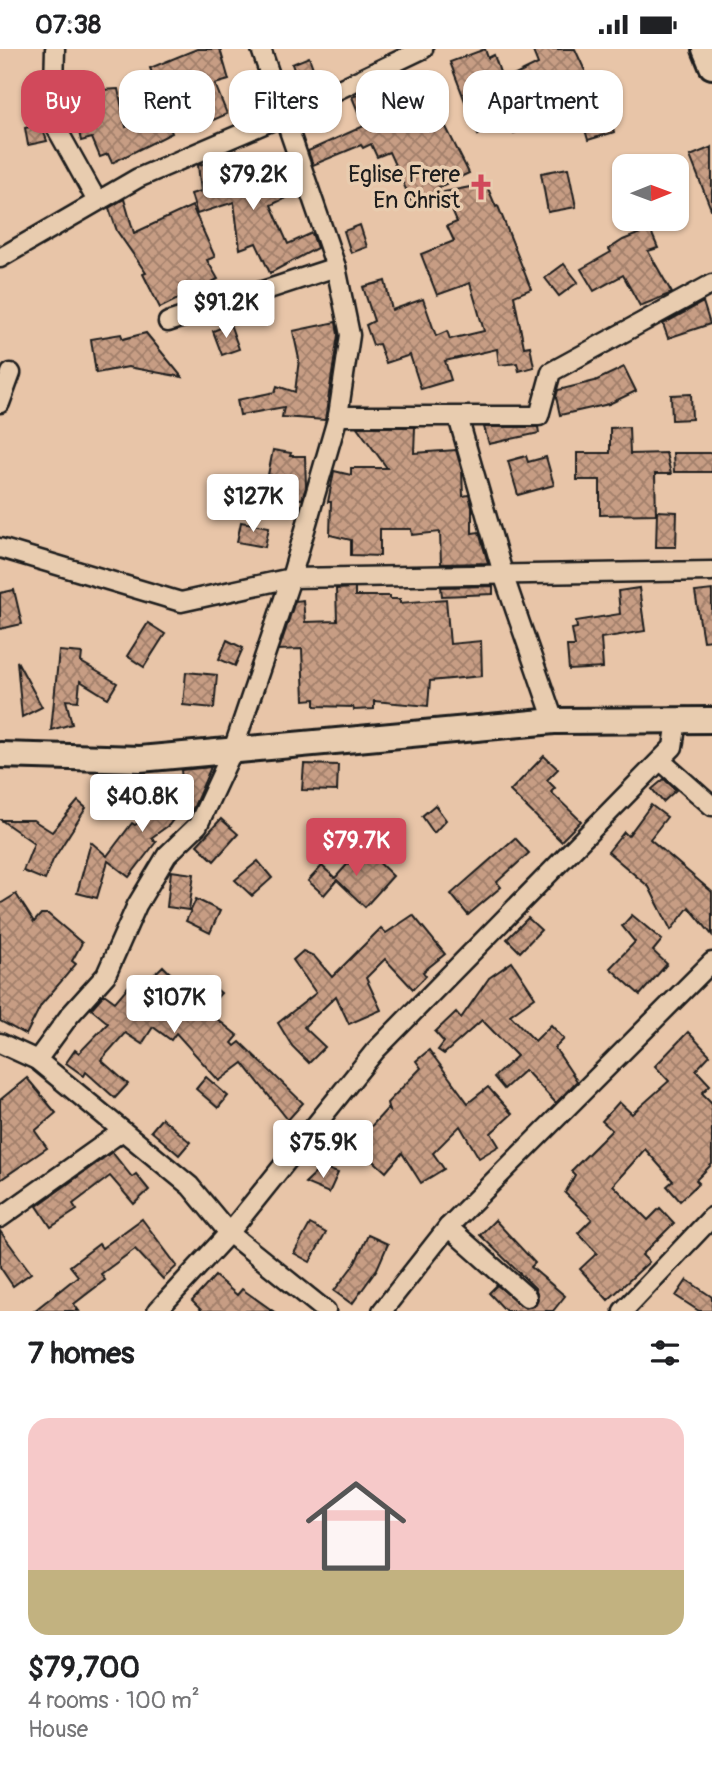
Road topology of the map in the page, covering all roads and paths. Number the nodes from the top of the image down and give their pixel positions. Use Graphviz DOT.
graph roads {
  1 [pos="55,49"];
  2 [pos="261,49"];
  3 [pos="423,49"];
  4 [pos="705,49"];
  5 [pos="712,66"];
  6 [pos="268,70"];
  7 [pos="342,88"];
  8 [pos="243,133"];
  9 [pos="289,133"];
  10 [pos="97,201"];
  11 [pos="0,258"];
  12 [pos="336,267"];
  13 [pos="712,283"];
  14 [pos="168,322"];
  15 [pos="11,373"];
  16 [pos="0,403"];
  17 [pos="338,416"];
  18 [pos="458,417"];
  19 [pos="0,548"];
  20 [pos="712,571"];
  21 [pos="504,577"];
  22 [pos="291,578"];
  23 [pos="712,720"];
  24 [pos="554,721"];
  25 [pos="677,721"];
  26 [pos="233,750"];
  27 [pos="0,755"];
  28 [pos="661,761"];
  29 [pos="712,807"];
  30 [pos="712,962"];
  31 [pos="3,1049"];
  32 [pos="37,1060"];
  33 [pos="121,1132"];
  34 [pos="1,1216"];
  35 [pos="712,1217"];
  36 [pos="448,1227"];
  37 [pos="229,1233"];
  38 [pos="527,1297"];
  39 [pos="158,1311"];
  40 [pos="326,1311"];
  41 [pos="382,1311"];
  42 [pos="623,1311"];
  1 -- 10 [label="street"];
  2 -- 6 [label="street"];
  3 -- 7 [label="street"];
  4 -- 5 [label="street"];
  8 -- 10 [label="street"];
  9 -- 12 [label="street"];
  10 -- 11 [label="street"];
  12 -- 14 [label="street"];
  12 -- 17 [label="street"];
  13 -- 18 [label="street"];
  15 -- 16 [label="street"];
  17 -- 18 [label="street"];
  17 -- 22 [label="street"];
  18 -- 21 [label="street"];
  19 -- 22 [label="street"];
  20 -- 21 [label="street"];
  21 -- 22 [label="street"];
  21 -- 24 [label="street"];
  22 -- 26 [label="street"];
  23 -- 25 [label="street"];
  24 -- 25 [label="street"];
  24 -- 26 [label="street"];
  25 -- 28 [label="street"];
  26 -- 27 [label="street"];
  26 -- 32 [label="street"];
  28 -- 29 [label="street"];
  28 -- 37 [label="street"];
  30 -- 36 [label="street"];
  31 -- 32 [label="street"];
  32 -- 33 [label="street"];
  33 -- 34 [label="street"];
  33 -- 37 [label="street"];
  35 -- 42 [label="street"];
  36 -- 38 [label="street"];
  36 -- 41 [label="street"];
  37 -- 39 [label="street"];
  37 -- 40 [label="street"];
}
